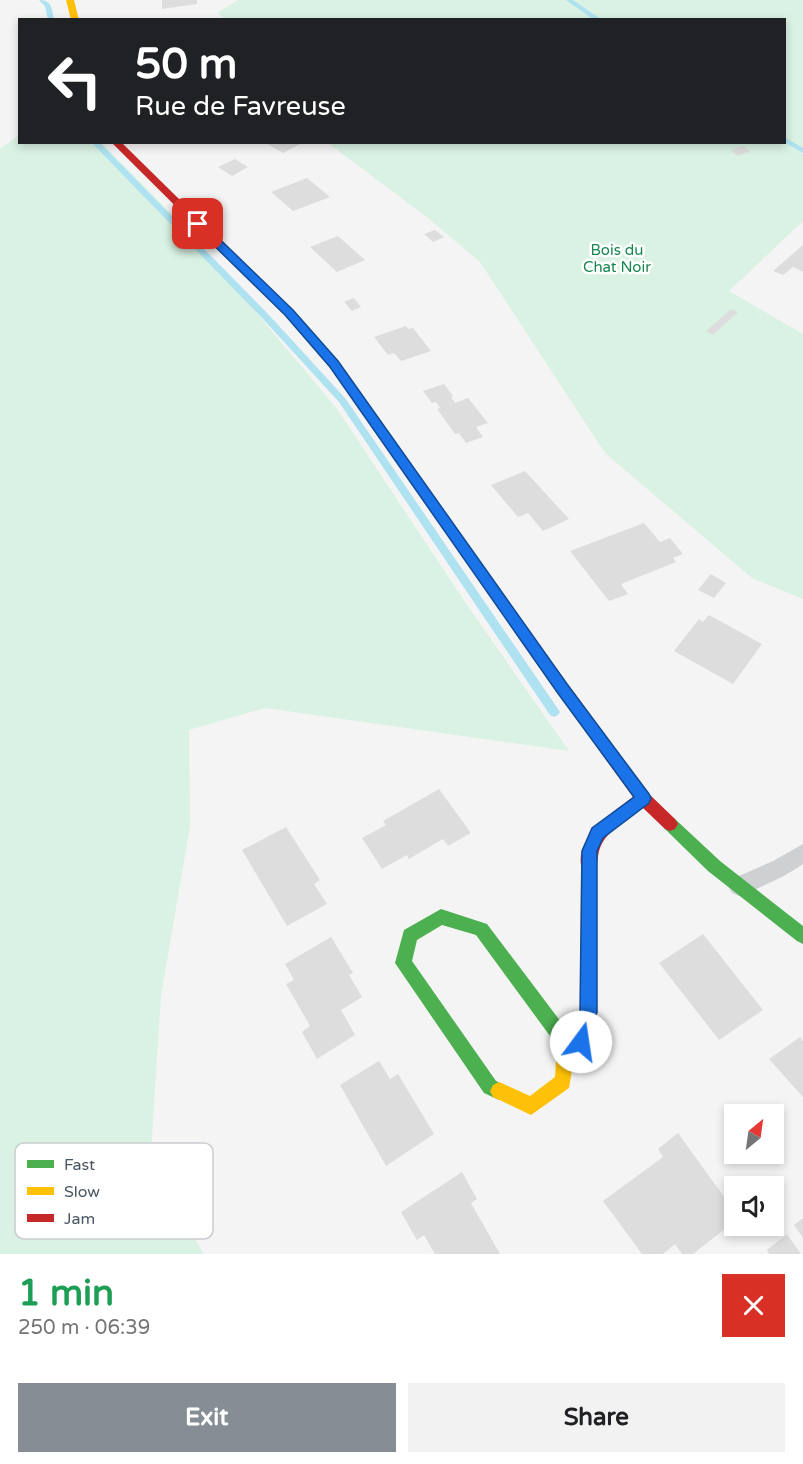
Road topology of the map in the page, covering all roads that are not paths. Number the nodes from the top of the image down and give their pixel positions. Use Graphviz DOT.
graph roads {
  1 [pos="70,0"];
  2 [pos="74,18"];
  3 [pos="117,144"];
  4 [pos="643,798"];
  5 [pos="803,853"];
  6 [pos="739,886"];
  7 [pos="803,936"];
  8 [pos="565,1060"];
  1 -- 2 [label="street"];
  3 -- 4 [label="street"];
  4 -- 6 [label="street"];
  4 -- 8 [label="street"];
  5 -- 6 [label="lane"];
  6 -- 7 [label="street"];
  8 -- 8 [label="street"];
}
